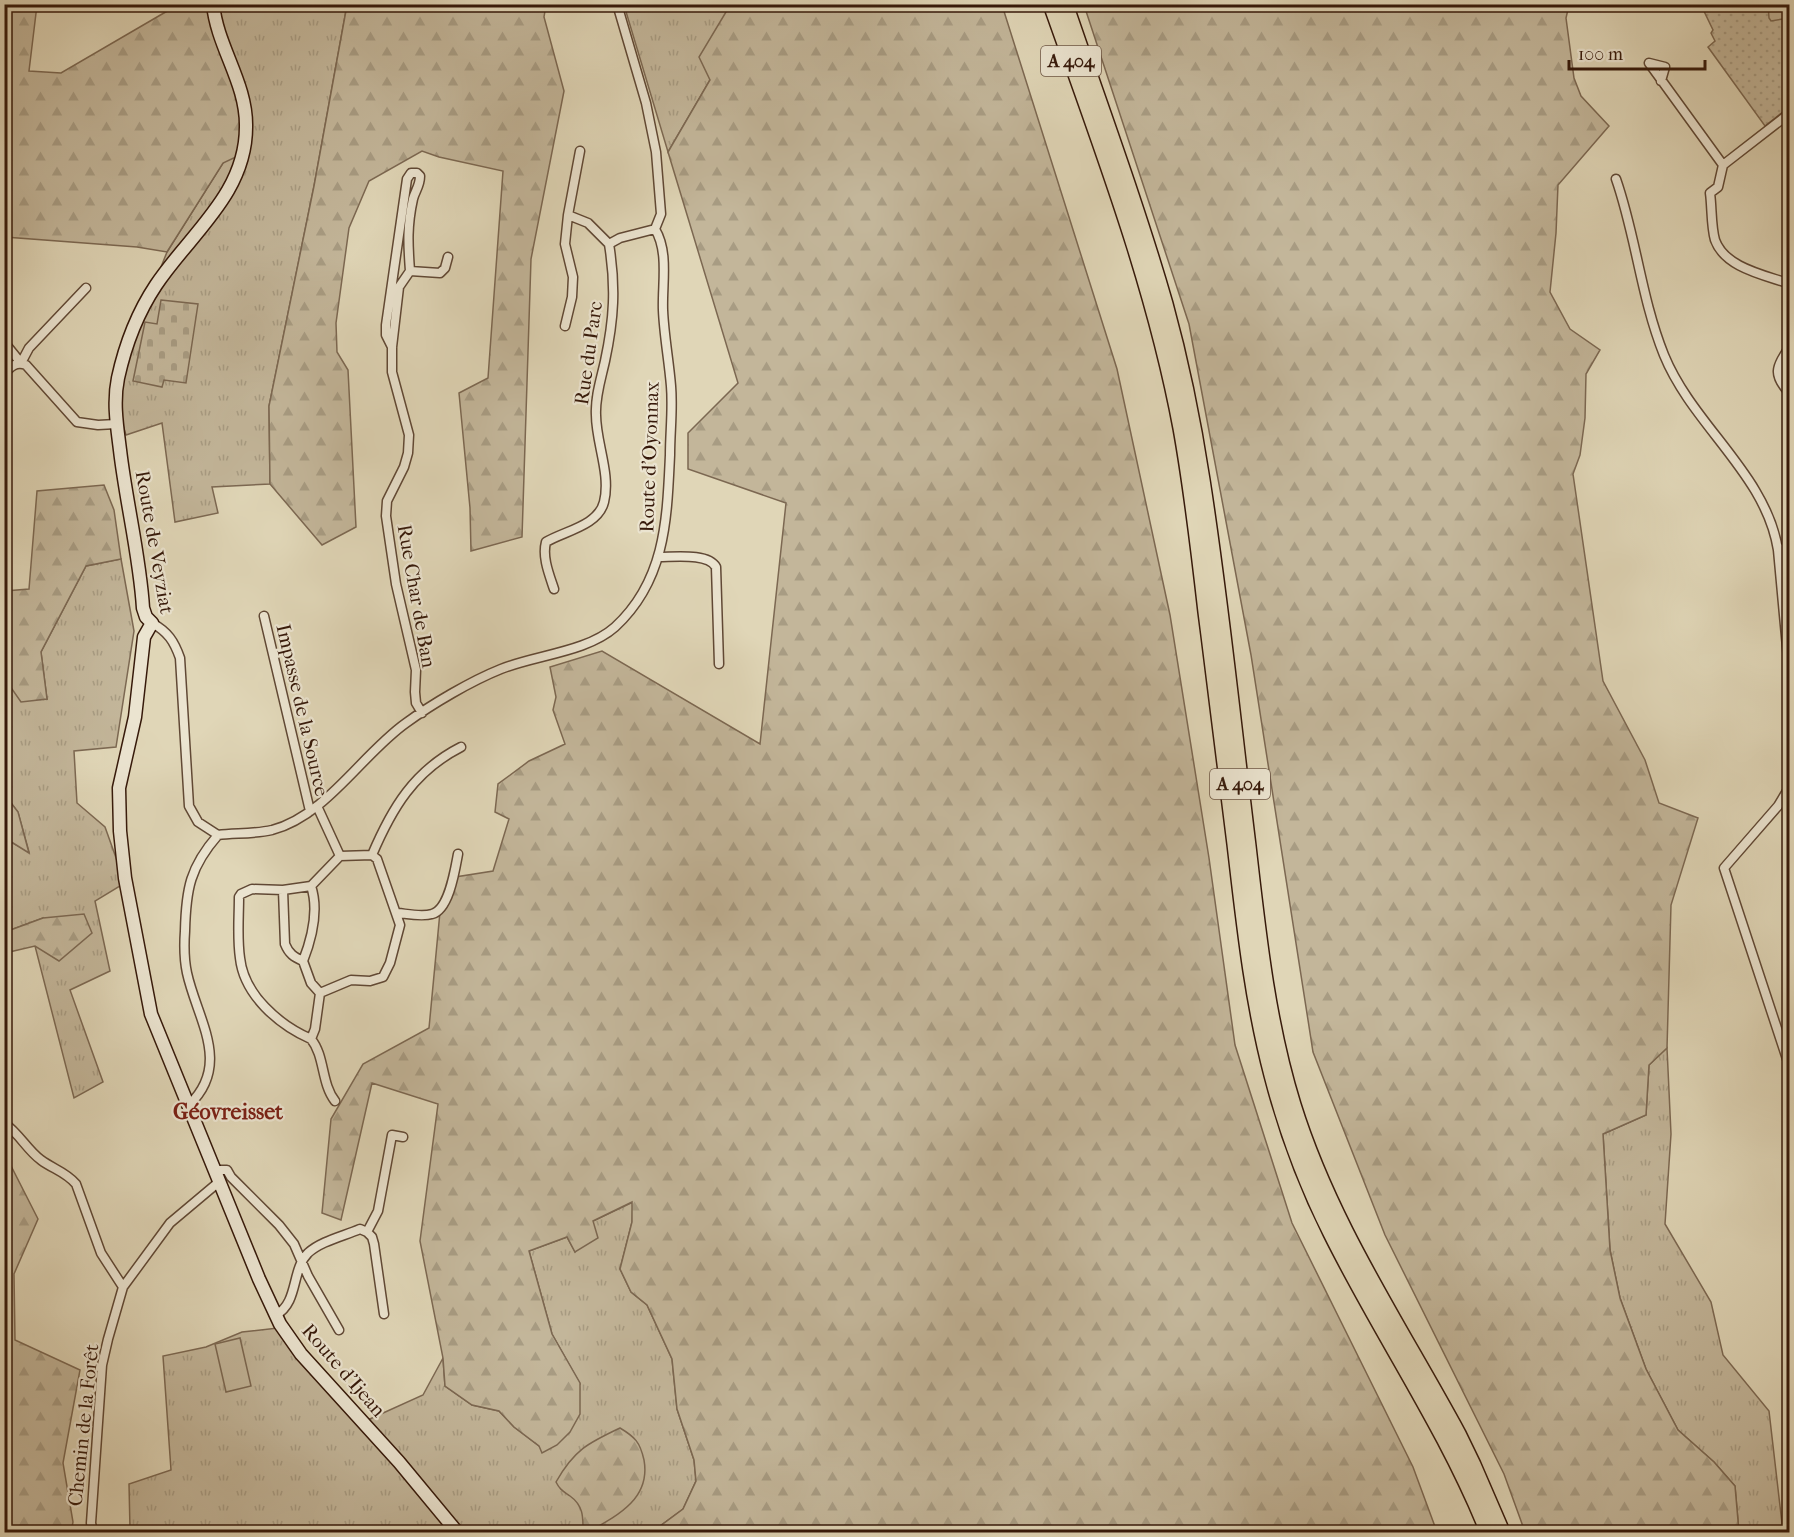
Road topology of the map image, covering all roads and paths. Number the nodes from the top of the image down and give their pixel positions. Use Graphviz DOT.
graph roads {
  1 [pos="213,4"];
  2 [pos="617,4"];
  3 [pos="1051,4"];
  4 [pos="1065,4"];
  5 [pos="1661,81"];
  6 [pos="1790,113"];
  7 [pos="580,151"];
  8 [pos="1723,165"];
  9 [pos="1616,179"];
  10 [pos="568,215"];
  11 [pos="654,229"];
  12 [pos="609,244"];
  13 [pos="448,257"];
  14 [pos="410,271"];
  15 [pos="1790,284"];
  16 [pos="86,288"];
  17 [pos="565,326"];
  18 [pos="4,342"];
  19 [pos="1790,346"];
  20 [pos="392,347"];
  21 [pos="21,363"];
  22 [pos="4,374"];
  23 [pos="1790,394"];
  24 [pos="116,424"];
  25 [pos="1790,546"];
  26 [pos="1778,550"];
  27 [pos="659,556"];
  28 [pos="554,588"];
  29 [pos="264,616"];
  30 [pos="152,623"];
  31 [pos="719,664"];
  32 [pos="1790,680"];
  33 [pos="422,713"];
  34 [pos="461,747"];
  35 [pos="1790,786"];
  36 [pos="314,808"];
  37 [pos="218,835"];
  38 [pos="458,854"];
  39 [pos="372,855"];
  40 [pos="340,856"];
  41 [pos="312,886"];
  42 [pos="283,890"];
  43 [pos="398,913"];
  44 [pos="303,961"];
  45 [pos="321,993"];
  46 [pos="311,1039"];
  47 [pos="1790,1068"];
  48 [pos="335,1101"];
  49 [pos="189,1105"];
  50 [pos="4,1123"];
  51 [pos="404,1137"];
  52 [pos="218,1175"];
  53 [pos="367,1232"];
  54 [pos="302,1260"];
  55 [pos="123,1287"];
  56 [pos="384,1314"];
  57 [pos="276,1316"];
  58 [pos="339,1330"];
  59 [pos="93,1533"];
  60 [pos="458,1533"];
  61 [pos="1488,1533"];
  62 [pos="1502,1533"];
  1 -- 24 [label="street, Route de Veyziat"];
  2 -- 11 [label="street, Route d'Oyonnax"];
  3 -- 61 [label="highway, A 404"];
  4 -- 62 [label="highway, A 404"];
  5 -- 8 [label="street"];
  6 -- 8 [label="street"];
  7 -- 10 [label="street"];
  8 -- 15 [label="street"];
  9 -- 26 [label="street"];
  10 -- 12 [label="street"];
  10 -- 17 [label="street"];
  11 -- 12 [label="street"];
  11 -- 27 [label="street, Route d'Oyonnax"];
  12 -- 28 [label="street, Rue du Parc"];
  13 -- 14 [label="street"];
  14 -- 20 [label="street, Rue Char de Ban"];
  14 -- 20 [label="street, Rue Char de Ban"];
  16 -- 21 [label="street"];
  18 -- 21 [label="street"];
  19 -- 23 [label="street"];
  20 -- 33 [label="street, Rue Char de Ban"];
  21 -- 22 [label="street"];
  21 -- 24 [label="street"];
  24 -- 30 [label="street, Route de Veyziat"];
  25 -- 26 [label="street"];
  26 -- 32 [label="street"];
  27 -- 31 [label="street"];
  27 -- 33 [label="street, Route d'Oyonnax"];
  29 -- 36 [label="street, Impasse de la Source"];
  30 -- 37 [label="street"];
  30 -- 49 [label="street, Route de Veyziat"];
  33 -- 36 [label="street, Route d'Oyonnax"];
  34 -- 39 [label="street"];
  35 -- 47 [label="street"];
  36 -- 37 [label="street, Route d'Oyonnax"];
  36 -- 40 [label="street, Impasse de la Source"];
  37 -- 49 [label="street"];
  38 -- 43 [label="street"];
  39 -- 40 [label="street"];
  39 -- 43 [label="street"];
  40 -- 41 [label="street"];
  41 -- 42 [label="street"];
  41 -- 44 [label="street"];
  42 -- 44 [label="street"];
  42 -- 46 [label="street"];
  43 -- 45 [label="street"];
  44 -- 45 [label="street"];
  45 -- 46 [label="street"];
  46 -- 48 [label="street"];
  49 -- 52 [label="street, Route de Veyziat"];
  50 -- 55 [label="street"];
  51 -- 53 [label="street"];
  52 -- 54 [label="street"];
  52 -- 55 [label="street"];
  52 -- 57 [label="street, Route d'Ijean"];
  53 -- 54 [label="street"];
  53 -- 56 [label="street"];
  54 -- 57 [label="street"];
  54 -- 58 [label="street"];
  55 -- 59 [label="street, Chemin de la Forêt"];
  57 -- 60 [label="street, Route d'Ijean"];
}
